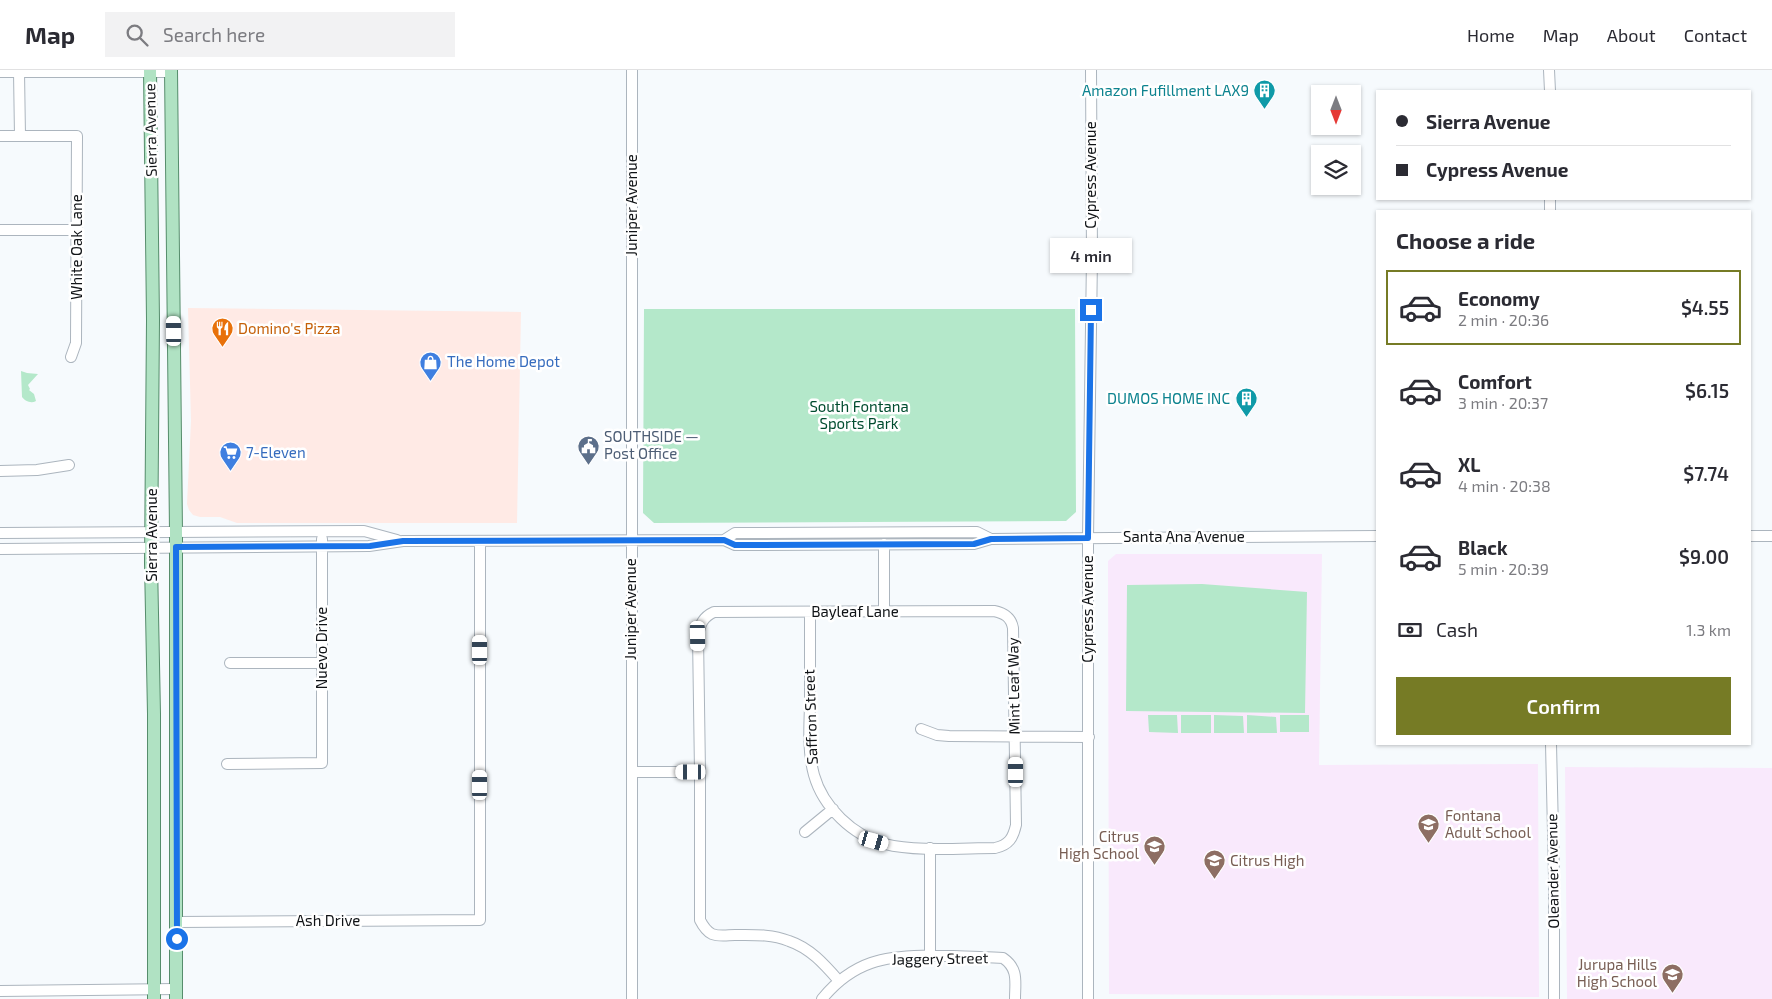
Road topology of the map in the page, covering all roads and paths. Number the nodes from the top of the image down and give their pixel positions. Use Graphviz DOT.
graph roads {
  1 [pos="632,70"];
  2 [pos="1091,70"];
  3 [pos="1550,70"];
  4 [pos="150,71"];
  5 [pos="171,71"];
  6 [pos="0,72"];
  7 [pos="19,72"];
  8 [pos="1550,90"];
  9 [pos="0,136"];
  10 [pos="20,136"];
  11 [pos="0,230"];
  12 [pos="77,230"];
  13 [pos="71,357"];
  14 [pos="69,465"];
  15 [pos="0,471"];
  16 [pos="152,532"];
  17 [pos="176,532"];
  18 [pos="322,532"];
  19 [pos="0,533"];
  20 [pos="1376,536"];
  21 [pos="1751,536"];
  22 [pos="1772,536"];
  23 [pos="1088,538"];
  24 [pos="991,539"];
  25 [pos="724,540"];
  26 [pos="403,541"];
  27 [pos="631,541"];
  28 [pos="480,542"];
  29 [pos="884,544"];
  30 [pos="322,546"];
  31 [pos="152,547"];
  32 [pos="176,547"];
  33 [pos="0,548"];
  34 [pos="810,612"];
  35 [pos="884,612"];
  36 [pos="1009,617"];
  37 [pos="230,663"];
  38 [pos="323,663"];
  39 [pos="922,730"];
  40 [pos="1016,736"];
  41 [pos="1089,737"];
  42 [pos="1551,745"];
  43 [pos="228,764"];
  44 [pos="632,772"];
  45 [pos="700,772"];
  46 [pos="832,809"];
  47 [pos="805,832"];
  48 [pos="1008,844"];
  49 [pos="930,848"];
  50 [pos="177,922"];
  51 [pos="930,957"];
  52 [pos="840,981"];
  53 [pos="0,991"];
  54 [pos="154,994"];
  55 [pos="176,994"];
  56 [pos="632,999"];
  57 [pos="822,999"];
  58 [pos="1015,999"];
  59 [pos="1088,999"];
  60 [pos="1554,999"];
  1 -- 27 [label="street, Juniper Avenue"];
  2 -- 23 [label="street, Cypress Avenue"];
  3 -- 8 [label="street"];
  4 -- 5 [label="street"];
  4 -- 7 [label="street"];
  4 -- 16 [label="main road, Sierra Avenue"];
  5 -- 17 [label="main road, Sierra Avenue"];
  6 -- 7 [label="street"];
  7 -- 10 [label="street"];
  9 -- 10 [label="street"];
  10 -- 12 [label="street, White Oak Lane"];
  11 -- 12 [label="street"];
  12 -- 13 [label="street, White Oak Lane"];
  14 -- 15 [label="street"];
  16 -- 17 [label="street, Santa Ana Avenue"];
  16 -- 19 [label="street, Santa Ana Avenue"];
  16 -- 31 [label="main road, Sierra Avenue"];
  17 -- 18 [label="street, Santa Ana Avenue"];
  17 -- 32 [label="main road, Sierra Avenue"];
  18 -- 26 [label="street, Santa Ana Avenue"];
  18 -- 30 [label="street, Nuevo Drive"];
  20 -- 23 [label="street, Santa Ana Avenue"];
  21 -- 22 [label="street"];
  23 -- 24 [label="street, Santa Ana Avenue"];
  23 -- 41 [label="street, Cypress Avenue"];
  24 -- 25 [label="street, Santa Ana Avenue"];
  24 -- 29 [label="street, Santa Ana Avenue"];
  25 -- 27 [label="street, Santa Ana Avenue"];
  25 -- 29 [label="street, Santa Ana Avenue"];
  26 -- 28 [label="street, Santa Ana Avenue"];
  26 -- 30 [label="street, Santa Ana Avenue"];
  27 -- 28 [label="street, Santa Ana Avenue"];
  27 -- 44 [label="street, Juniper Avenue"];
  28 -- 50 [label="street, Ash Drive"];
  29 -- 35 [label="street"];
  30 -- 32 [label="street, Santa Ana Avenue"];
  30 -- 38 [label="street, Nuevo Drive"];
  31 -- 32 [label="street, Santa Ana Avenue"];
  31 -- 33 [label="street, Santa Ana Avenue"];
  31 -- 54 [label="main road, Sierra Avenue"];
  32 -- 50 [label="main road, Sierra Avenue"];
  34 -- 35 [label="street, Bayleaf Lane"];
  34 -- 45 [label="street, Bayleaf Lane"];
  34 -- 46 [label="street, Saffron Street"];
  35 -- 36 [label="street, Bayleaf Lane"];
  36 -- 40 [label="street, Mint Leaf Way"];
  37 -- 38 [label="street"];
  38 -- 43 [label="street, Nuevo Drive"];
  39 -- 40 [label="street"];
  40 -- 41 [label="street"];
  40 -- 48 [label="street, Mint Leaf Way"];
  41 -- 59 [label="street, Cypress Avenue"];
  42 -- 60 [label="street, Oleander Avenue"];
  44 -- 45 [label="street"];
  44 -- 56 [label="street, Juniper Avenue"];
  45 -- 52 [label="street"];
  46 -- 47 [label="street"];
  46 -- 49 [label="street, Saffron Street"];
  48 -- 49 [label="street, Saffron Street"];
  49 -- 51 [label="street"];
  50 -- 55 [label="main road, Sierra Avenue"];
  51 -- 52 [label="street, Jaggery Street"];
  51 -- 58 [label="street, Jaggery Street"];
  52 -- 57 [label="street, Jaggery Street"];
  53 -- 54 [label="street"];
  54 -- 55 [label="street"];
}
